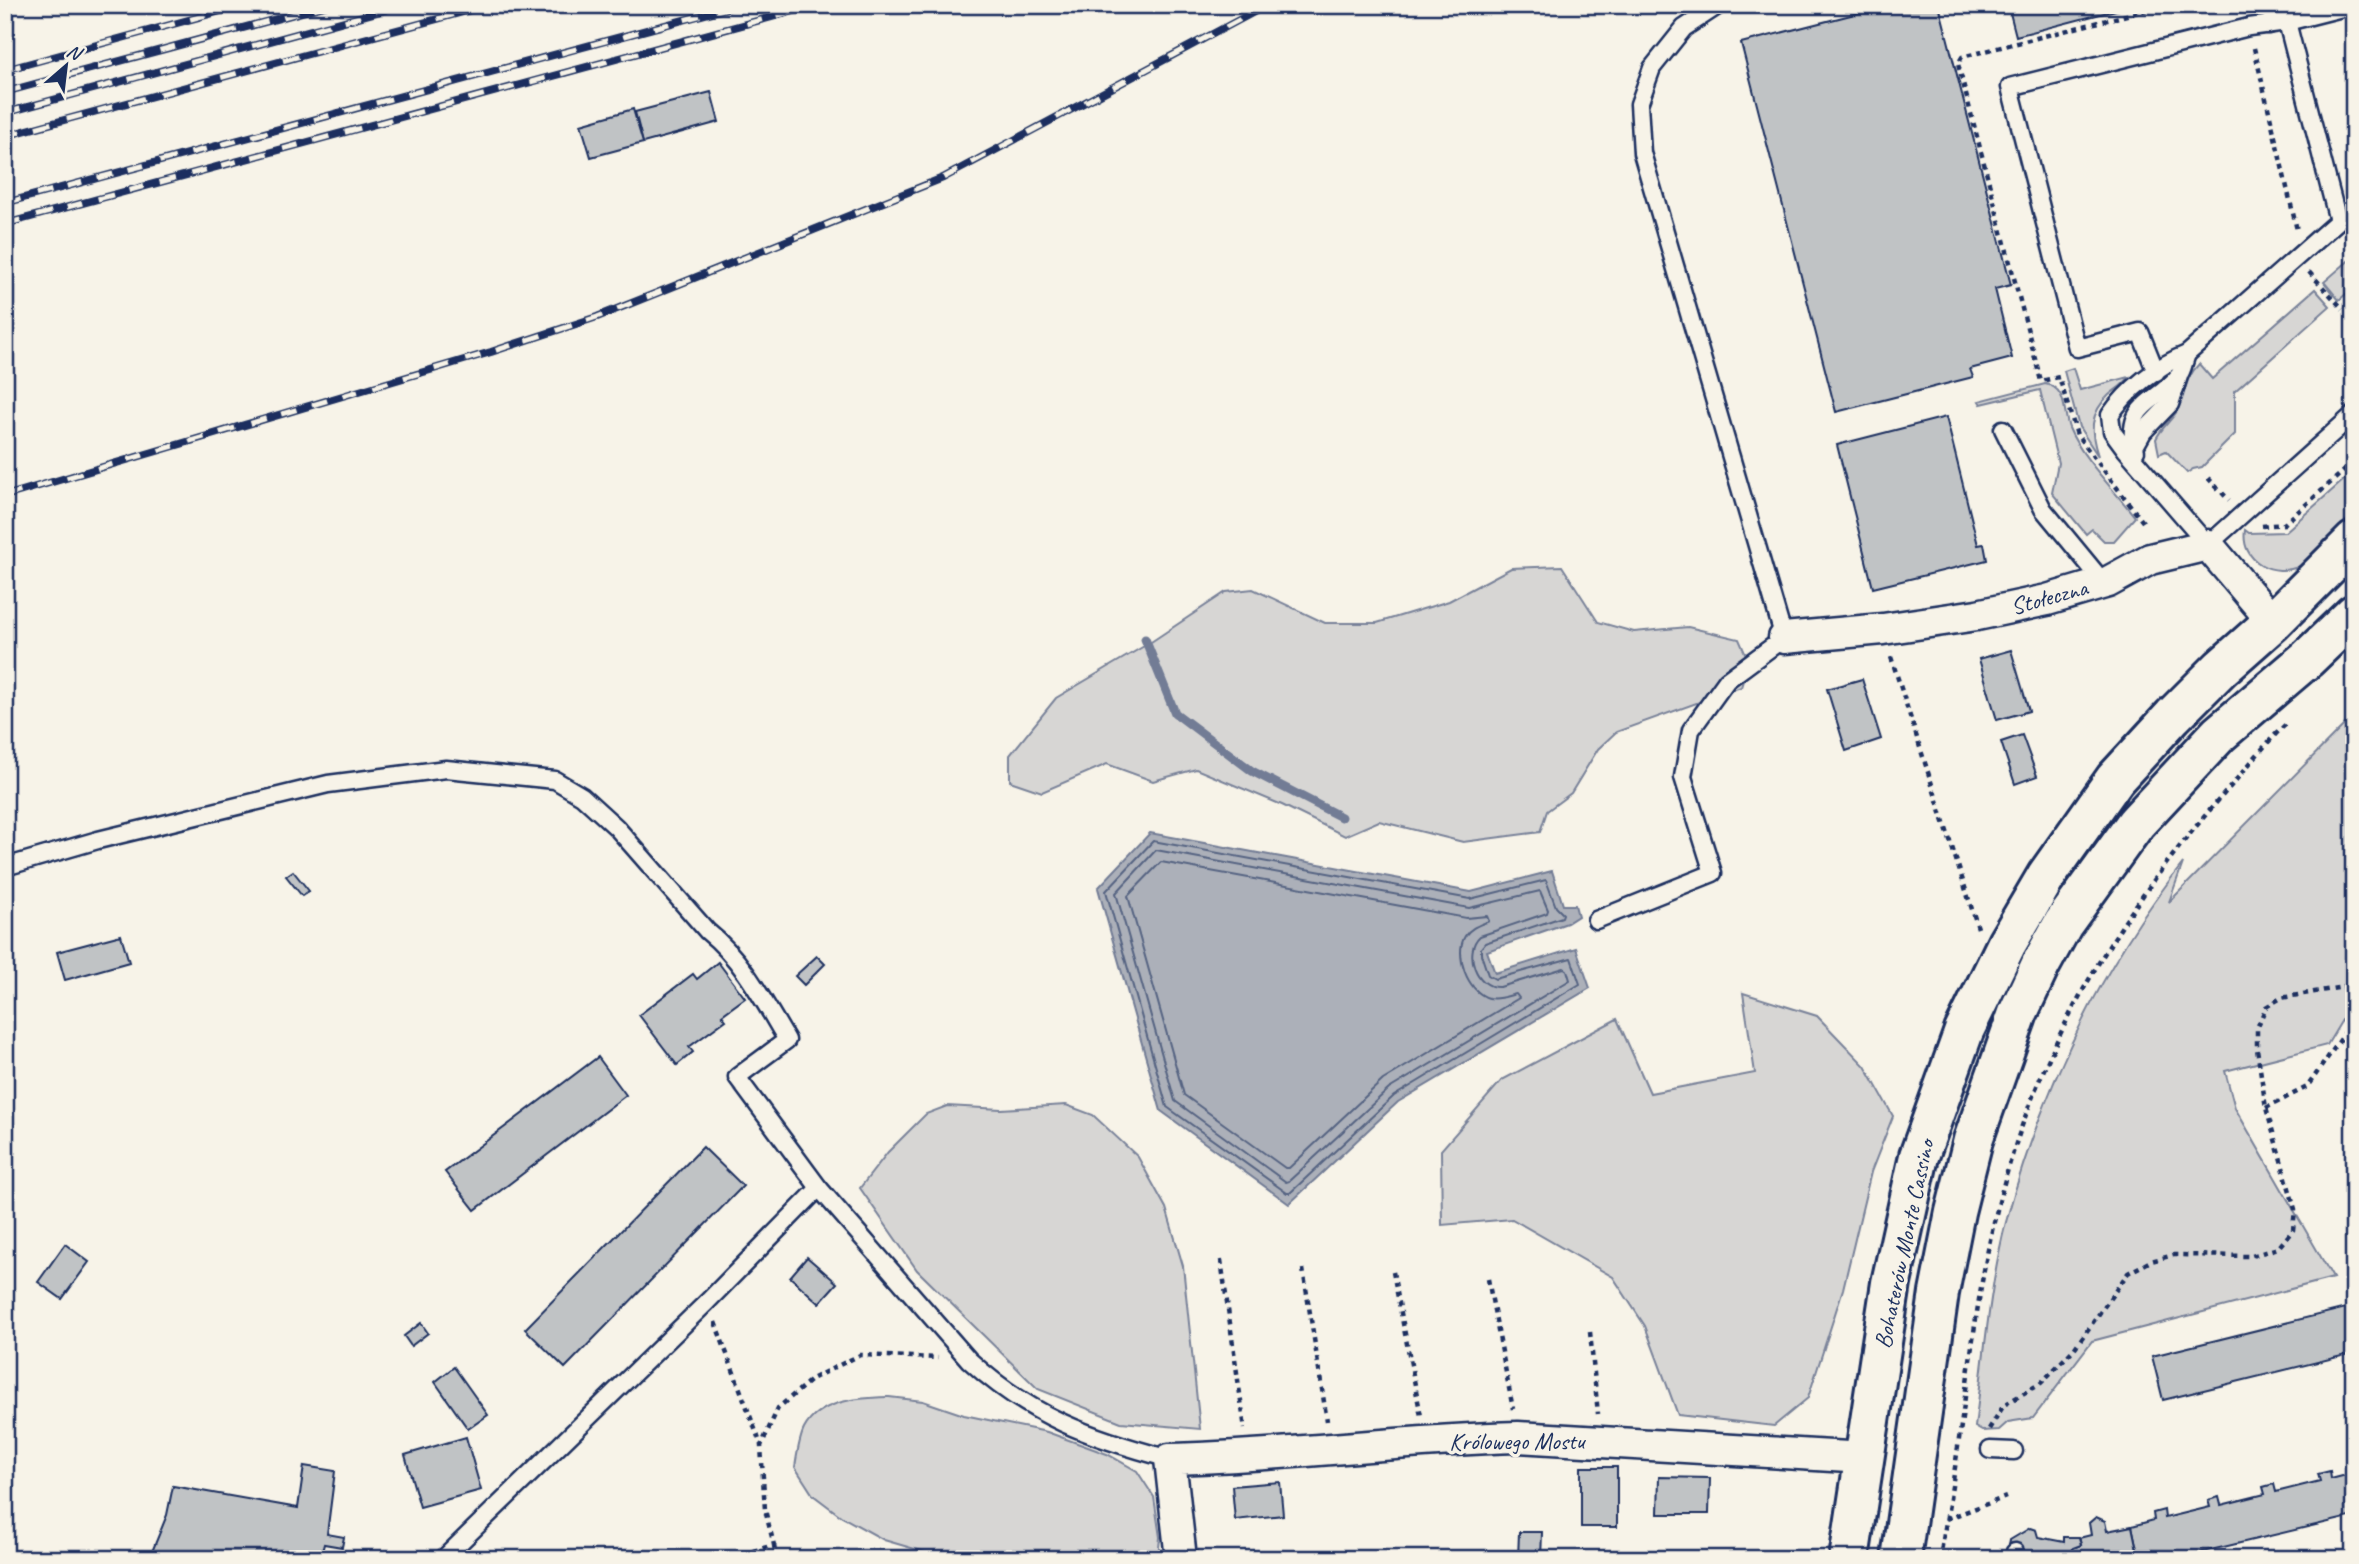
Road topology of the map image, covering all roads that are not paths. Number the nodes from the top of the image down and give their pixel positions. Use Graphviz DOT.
graph roads {
  1 [pos="1719,5"];
  2 [pos="2354,5"];
  3 [pos="2283,10"];
  4 [pos="2187,354"];
  5 [pos="2156,372"];
  6 [pos="2354,414"];
  7 [pos="2003,429"];
  8 [pos="2140,467"];
  9 [pos="2354,541"];
  10 [pos="2208,545"];
  11 [pos="2104,583"];
  12 [pos="2354,614"];
  13 [pos="2273,622"];
  14 [pos="1784,638"];
  15 [pos="2306,659"];
  16 [pos="5,867"];
  17 [pos="1595,920"];
  18 [pos="819,1188"];
  19 [pos="1891,1283"];
  20 [pos="1939,1293"];
  21 [pos="1988,1443"];
  22 [pos="2014,1451"];
  23 [pos="1865,1458"];
  24 [pos="1170,1459"];
  25 [pos="443,1559"];
  26 [pos="1181,1559"];
  27 [pos="1849,1559"];
  28 [pos="1901,1559"];
  1 -- 14 [label="lane"];
  2 -- 3 [label="lane"];
  3 -- 4 [label="lane"];
  3 -- 5 [label="lane"];
  4 -- 5 [label="lane"];
  4 -- 8 [label="lane"];
  5 -- 8 [label="lane"];
  6 -- 10 [label="lane"];
  7 -- 11 [label="lane"];
  8 -- 10 [label="lane"];
  9 -- 13 [label="street, Bohaterów Monte Cassino"];
  10 -- 11 [label="street, Stołeczna"];
  10 -- 13 [label="street"];
  11 -- 14 [label="street, Stołeczna"];
  12 -- 15 [label="street, Bohaterów Monte Cassino"];
  13 -- 15 [label="street"];
  13 -- 19 [label="street, Bohaterów Monte Cassino"];
  14 -- 17 [label="lane"];
  15 -- 20 [label="street, Bohaterów Monte Cassino"];
  16 -- 18 [label="lane"];
  18 -- 24 [label="lane"];
  18 -- 25 [label="lane"];
  19 -- 20 [label="street"];
  19 -- 23 [label="street, Bohaterów Monte Cassino"];
  20 -- 28 [label="street, Bohaterów Monte Cassino"];
  21 -- 22 [label="lane"];
  23 -- 24 [label="street, Królowego Mostu"];
  23 -- 27 [label="street, Bohaterów Monte Cassino"];
  24 -- 26 [label="street"];
}
